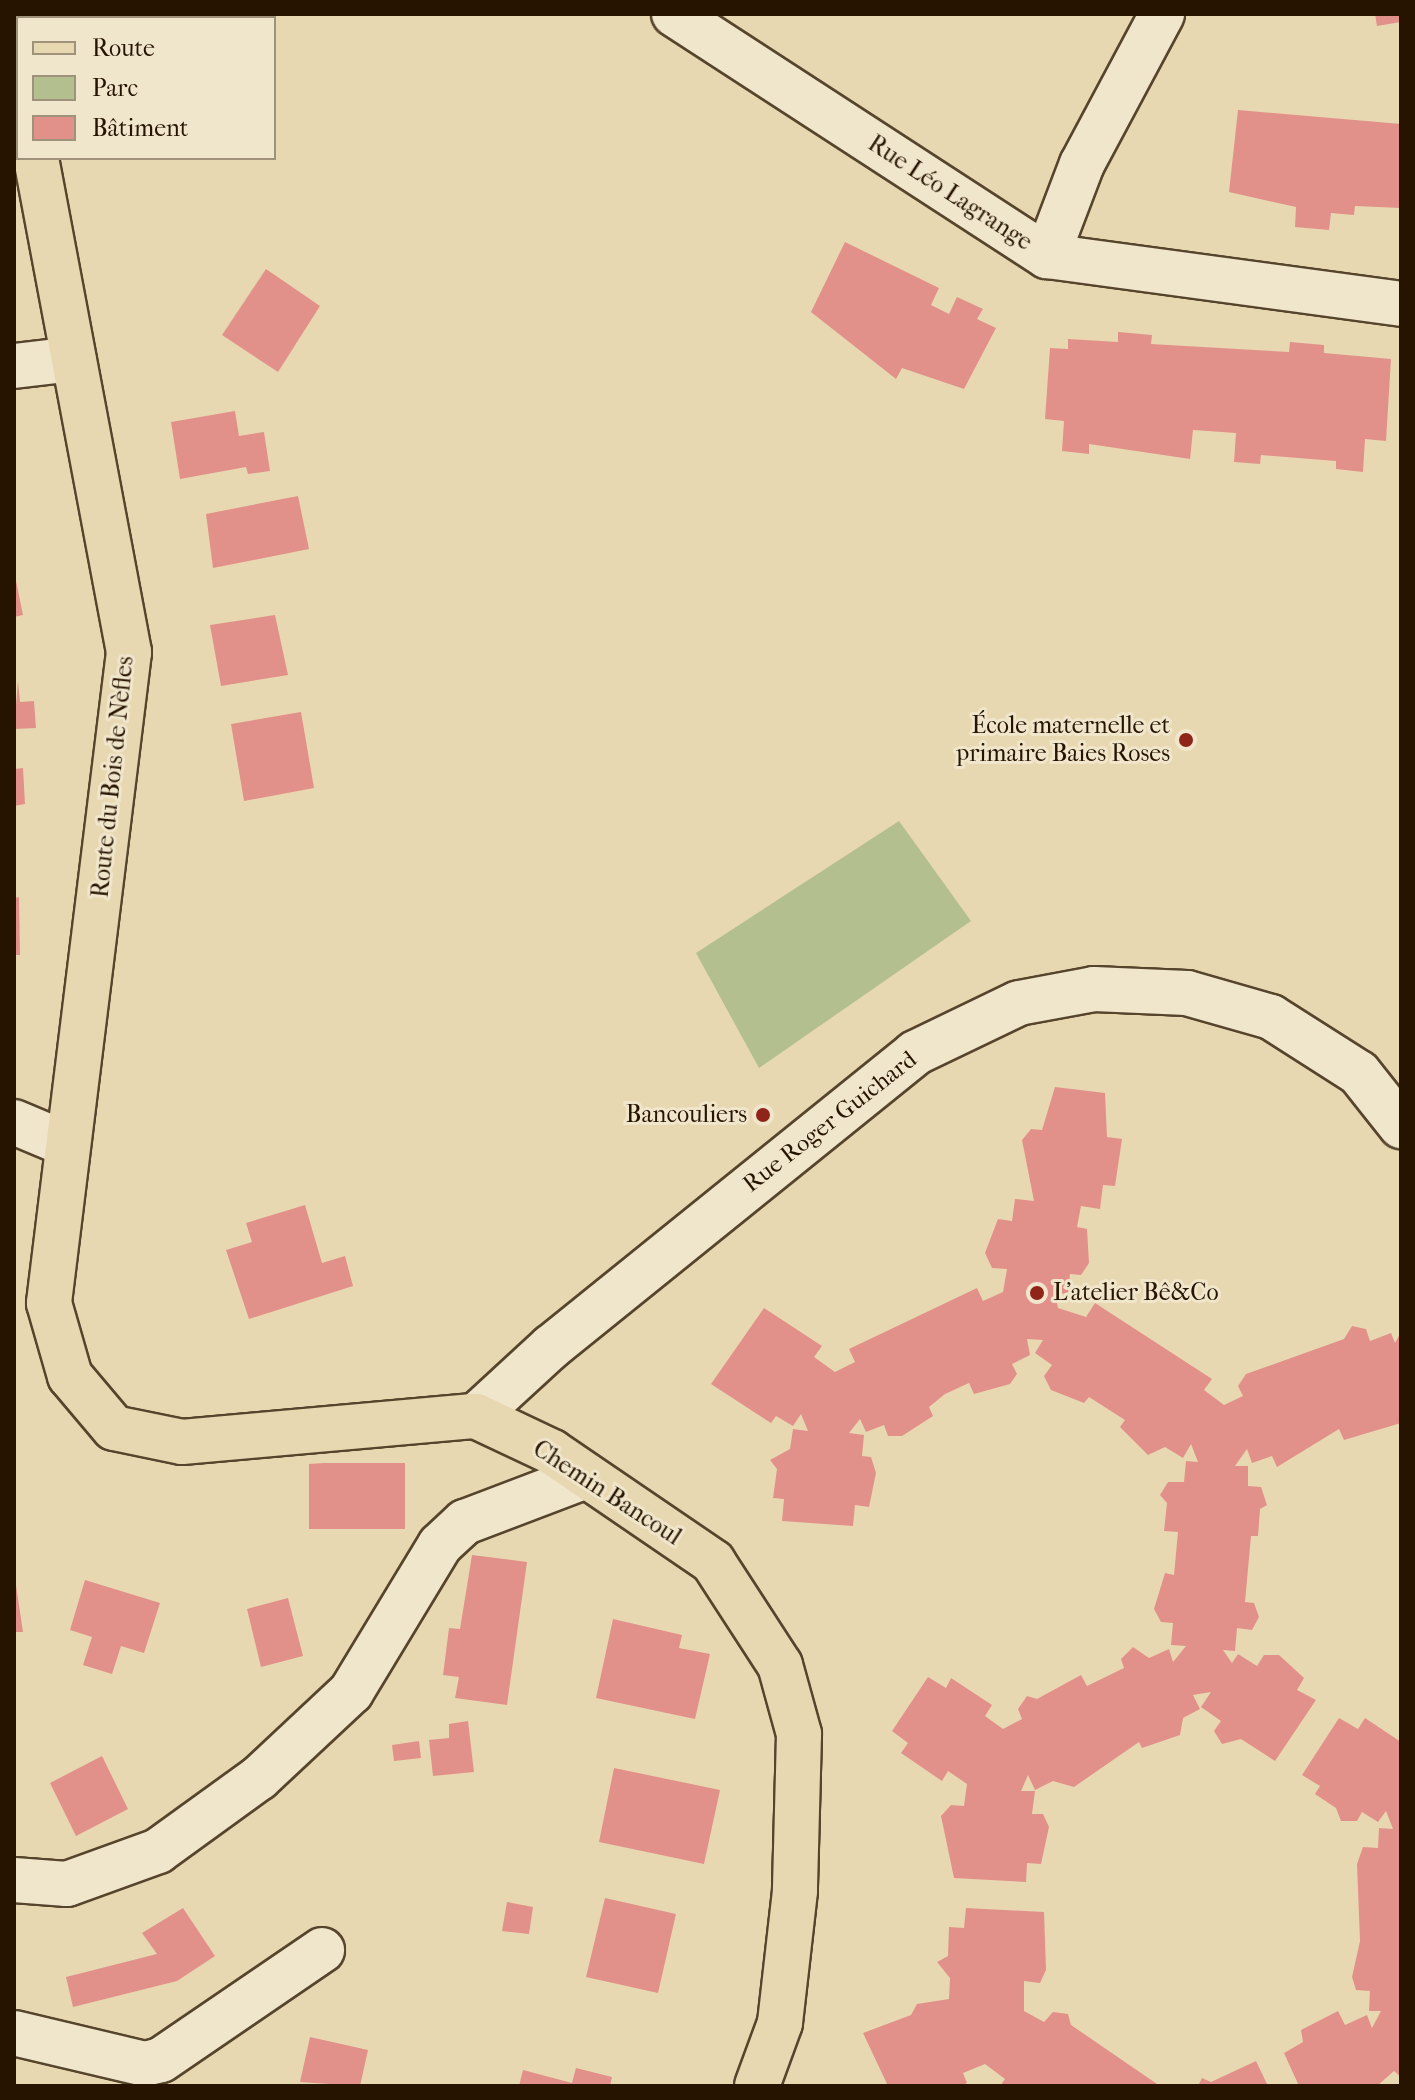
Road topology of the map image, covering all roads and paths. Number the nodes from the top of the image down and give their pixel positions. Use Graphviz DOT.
graph roads {
  1 [pos="674,14"];
  2 [pos="1162,14"];
  3 [pos="36,160"];
  4 [pos="1047,256"];
  5 [pos="1401,304"];
  6 [pos="74,359"];
  7 [pos="14,366"];
  8 [pos="14,1122"];
  9 [pos="1401,1126"];
  10 [pos="64,1143"];
  11 [pos="476,1416"];
  12 [pos="586,1476"];
  13 [pos="14,1880"];
  14 [pos="322,1950"];
  15 [pos="14,2033"];
  16 [pos="757,2086"];
  1 -- 4 [label="street, Rue Léo Lagrange"];
  2 -- 4 [label="street"];
  3 -- 6 [label="main road, Route du Bois de Nèfles"];
  4 -- 5 [label="street, Rue Léo Lagrange"];
  6 -- 7 [label="street"];
  6 -- 10 [label="main road, Route du Bois de Nèfles"];
  8 -- 10 [label="street"];
  9 -- 11 [label="street, Rue Roger Guichard"];
  10 -- 11 [label="main road"];
  11 -- 12 [label="main road, Chemin Bancoul"];
  12 -- 13 [label="street"];
  12 -- 16 [label="main road, Chemin Bancoul"];
  14 -- 15 [label="street"];
}
